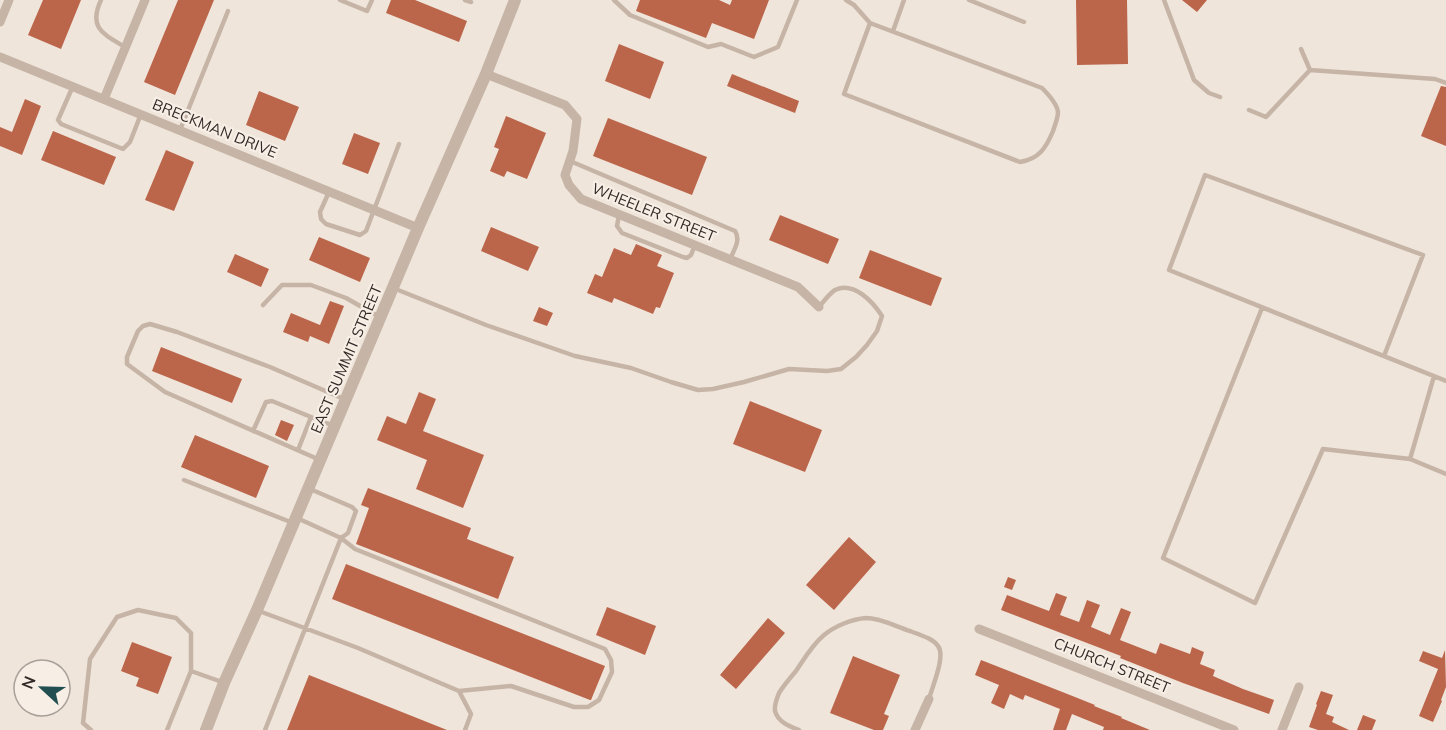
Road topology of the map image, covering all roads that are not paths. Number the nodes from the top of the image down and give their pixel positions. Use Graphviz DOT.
graph roads {
  1 [pos="9,0"];
  2 [pos="101,0"];
  3 [pos="145,0"];
  4 [pos="340,0"];
  5 [pos="372,0"];
  6 [pos="465,0"];
  7 [pos="515,0"];
  8 [pos="614,0"];
  9 [pos="797,0"];
  10 [pos="846,0"];
  11 [pos="904,0"];
  12 [pos="969,0"];
  13 [pos="1164,0"];
  14 [pos="471,2"];
  15 [pos="228,11"];
  16 [pos="0,22"];
  17 [pos="1024,22"];
  18 [pos="870,23"];
  19 [pos="892,31"];
  20 [pos="125,47"];
  21 [pos="1301,49"];
  22 [pos="0,57"];
  23 [pos="1310,70"];
  24 [pos="486,74"];
  25 [pos="1446,83"];
  26 [pos="73,86"];
  27 [pos="1220,98"];
  28 [pos="104,99"];
  29 [pos="1249,110"];
  30 [pos="141,114"];
  31 [pos="180,130"];
  32 [pos="399,144"];
  33 [pos="570,161"];
  34 [pos="329,192"];
  35 [pos="374,210"];
  36 [pos="620,214"];
  37 [pos="418,228"];
  38 [pos="695,245"];
  39 [pos="730,259"];
  40 [pos="393,288"];
  41 [pos="263,305"];
  42 [pos="819,307"];
  43 [pos="1262,308"];
  44 [pos="381,317"];
  45 [pos="1384,356"];
  46 [pos="1434,376"];
  47 [pos="1446,381"];
  48 [pos="346,400"];
  49 [pos="311,417"];
  50 [pos="334,426"];
  51 [pos="253,430"];
  52 [pos="298,450"];
  53 [pos="1410,459"];
  54 [pos="320,460"];
  55 [pos="1446,474"];
  56 [pos="184,480"];
  57 [pos="308,488"];
  58 [pos="294,520"];
  59 [pos="341,538"];
  60 [pos="257,610"];
  61 [pos="305,628"];
  62 [pos="979,629"];
  63 [pos="191,671"];
  64 [pos="224,683"];
  65 [pos="1299,687"];
  66 [pos="459,691"];
  67 [pos="929,699"];
  68 [pos="85,728"];
  69 [pos="208,729"];
  70 [pos="91,730"];
  71 [pos="167,730"];
  72 [pos="265,730"];
  73 [pos="465,730"];
  74 [pos="799,730"];
  75 [pos="915,730"];
  76 [pos="1234,730"];
  77 [pos="1282,730"];
  1 -- 16 [label="street"];
  2 -- 20 [label="lane"];
  3 -- 20 [label="street"];
  4 -- 5 [label="lane"];
  6 -- 14 [label="lane"];
  7 -- 24 [label="street, EAST SUMMIT STREET"];
  8 -- 9 [label="lane"];
  10 -- 18 [label="lane"];
  11 -- 19 [label="lane"];
  12 -- 17 [label="lane"];
  13 -- 27 [label="lane"];
  15 -- 31 [label="lane"];
  18 -- 19 [label="lane"];
  18 -- 19 [label="lane"];
  20 -- 28 [label="street"];
  21 -- 23 [label="lane"];
  22 -- 26 [label="street, BRECKMAN DRIVE"];
  23 -- 25 [label="lane"];
  23 -- 29 [label="lane"];
  24 -- 33 [label="street, WHEELER STREET"];
  24 -- 37 [label="street, EAST SUMMIT STREET"];
  26 -- 28 [label="street, BRECKMAN DRIVE"];
  26 -- 30 [label="lane"];
  28 -- 30 [label="street, BRECKMAN DRIVE"];
  30 -- 31 [label="street, BRECKMAN DRIVE"];
  31 -- 34 [label="street, BRECKMAN DRIVE"];
  32 -- 35 [label="lane"];
  33 -- 36 [label="street, WHEELER STREET"];
  33 -- 39 [label="lane"];
  34 -- 35 [label="street, BRECKMAN DRIVE"];
  34 -- 35 [label="lane"];
  35 -- 37 [label="street, BRECKMAN DRIVE"];
  36 -- 38 [label="street, WHEELER STREET"];
  36 -- 38 [label="lane"];
  37 -- 40 [label="street, EAST SUMMIT STREET"];
  38 -- 39 [label="street, WHEELER STREET"];
  39 -- 42 [label="street, WHEELER STREET"];
  40 -- 42 [label="lane"];
  40 -- 44 [label="street, EAST SUMMIT STREET"];
  41 -- 44 [label="lane"];
  43 -- 45 [label="lane"];
  43 -- 45 [label="lane"];
  43 -- 53 [label="lane"];
  44 -- 48 [label="street, EAST SUMMIT STREET"];
  45 -- 46 [label="lane"];
  46 -- 47 [label="lane"];
  46 -- 53 [label="lane"];
  48 -- 50 [label="street, EAST SUMMIT STREET"];
  48 -- 51 [label="lane"];
  49 -- 50 [label="lane"];
  49 -- 51 [label="lane"];
  49 -- 52 [label="lane"];
  50 -- 54 [label="street, EAST SUMMIT STREET"];
  51 -- 52 [label="lane"];
  52 -- 54 [label="lane"];
  53 -- 55 [label="lane"];
  54 -- 57 [label="street, EAST SUMMIT STREET"];
  56 -- 58 [label="lane"];
  57 -- 58 [label="street, EAST SUMMIT STREET"];
  57 -- 59 [label="lane"];
  58 -- 59 [label="lane"];
  58 -- 60 [label="street, EAST SUMMIT STREET"];
  59 -- 61 [label="lane"];
  59 -- 66 [label="lane"];
  60 -- 61 [label="lane"];
  60 -- 64 [label="street, EAST SUMMIT STREET"];
  61 -- 66 [label="lane"];
  61 -- 72 [label="lane"];
  62 -- 76 [label="street, CHURCH STREET"];
  63 -- 64 [label="lane"];
  63 -- 68 [label="lane"];
  63 -- 71 [label="lane"];
  64 -- 69 [label="street, EAST SUMMIT STREET"];
  65 -- 77 [label="street"];
  66 -- 73 [label="lane"];
  67 -- 74 [label="lane"];
  67 -- 75 [label="street"];
  68 -- 70 [label="lane"];
}
